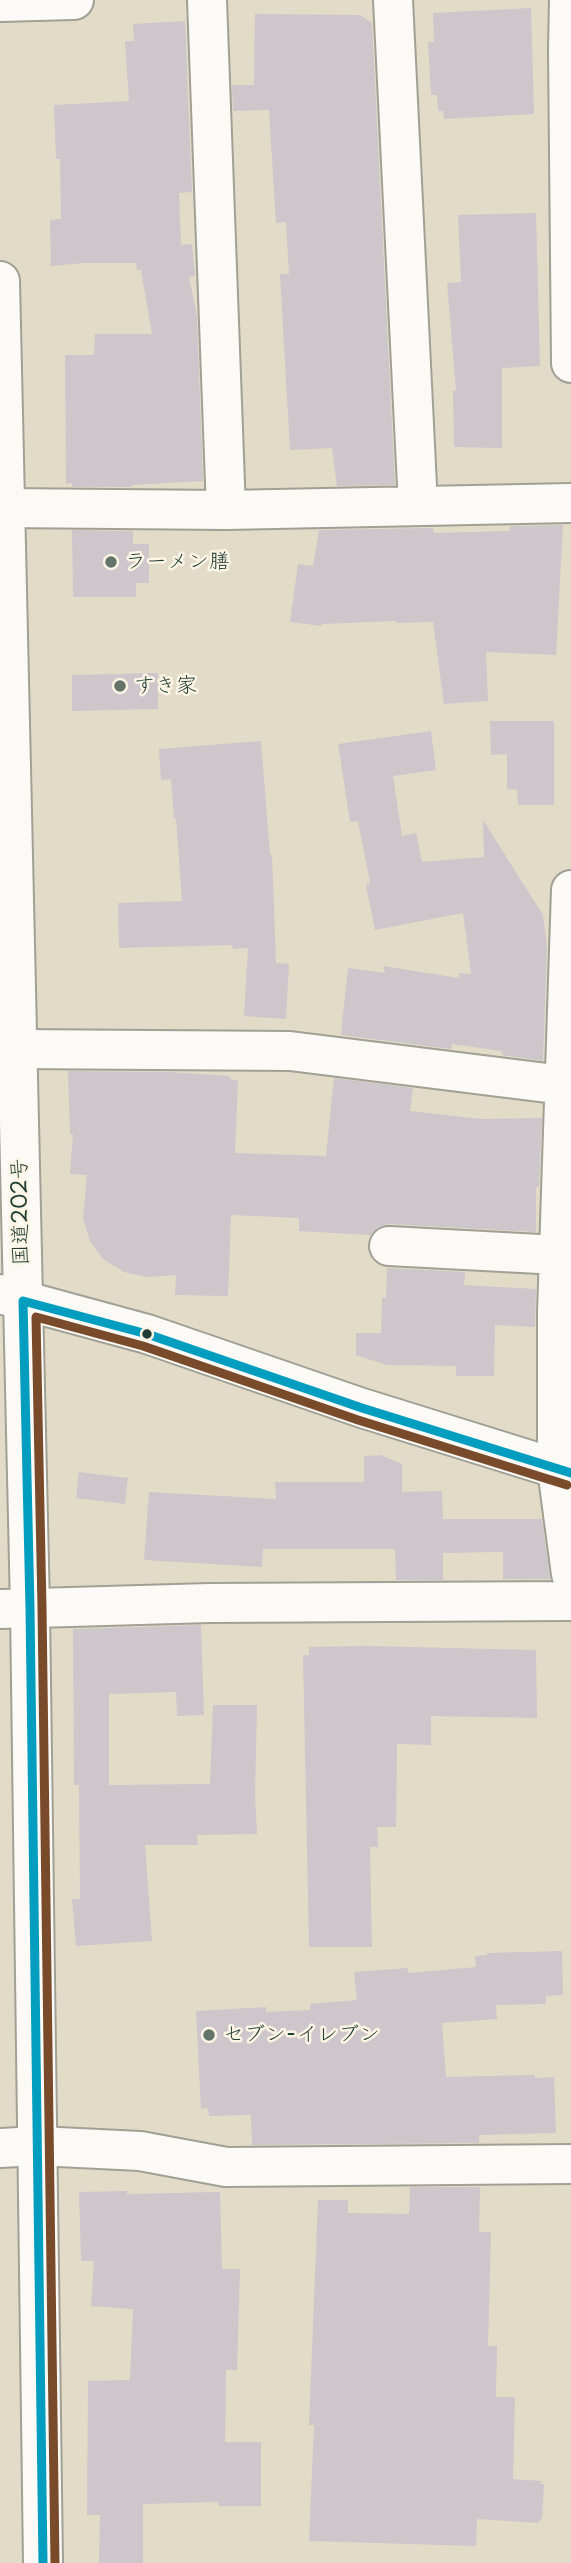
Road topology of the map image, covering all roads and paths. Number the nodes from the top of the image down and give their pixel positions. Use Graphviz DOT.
graph roads {
  1 [pos="74,0"];
  2 [pos="207,0"];
  3 [pos="393,0"];
  4 [pos="569,0"];
  5 [pos="0,2"];
  6 [pos="570,134"];
  7 [pos="0,281"];
  8 [pos="571,340"];
  9 [pos="571,363"];
  10 [pos="571,503"];
  11 [pos="418,506"];
  12 [pos="5,508"];
  13 [pos="226,510"];
  14 [pos="571,890"];
  15 [pos="568,1014"];
  16 [pos="17,1049"];
  17 [pos="563,1085"];
  18 [pos="389,1246"];
  19 [pos="559,1255"];
  20 [pos="12,1298"];
  21 [pos="564,1313"];
  22 [pos="564,1471"];
  23 [pos="571,1574"];
  24 [pos="571,1601"];
  25 [pos="15,1609"];
  26 [pos="38,2146"];
  27 [pos="0,2148"];
  28 [pos="571,2164"];
  29 [pos="43,2563"];
  1 -- 5 [label="main road"];
  2 -- 13 [label="main road"];
  3 -- 11 [label="main road"];
  4 -- 6 [label="main road"];
  6 -- 8 [label="main road"];
  7 -- 12 [label="main road, 国道202号"];
  8 -- 9 [label="main road"];
  10 -- 11 [label="main road"];
  11 -- 13 [label="main road"];
  12 -- 13 [label="main road"];
  12 -- 16 [label="main road, 国道202号"];
  14 -- 15 [label="main road"];
  15 -- 17 [label="main road"];
  16 -- 17 [label="main road"];
  16 -- 20 [label="main road, 国道202号"];
  17 -- 19 [label="main road"];
  18 -- 19 [label="main road"];
  19 -- 21 [label="main road"];
  20 -- 22 [label="main road"];
  20 -- 25 [label="main road, 国道202号"];
  21 -- 22 [label="main road"];
  22 -- 23 [label="main road"];
  24 -- 25 [label="main road"];
  25 -- 26 [label="main road, 国道202号"];
  26 -- 27 [label="main road"];
  26 -- 28 [label="main road"];
  26 -- 29 [label="main road, 国道202号"];
}
